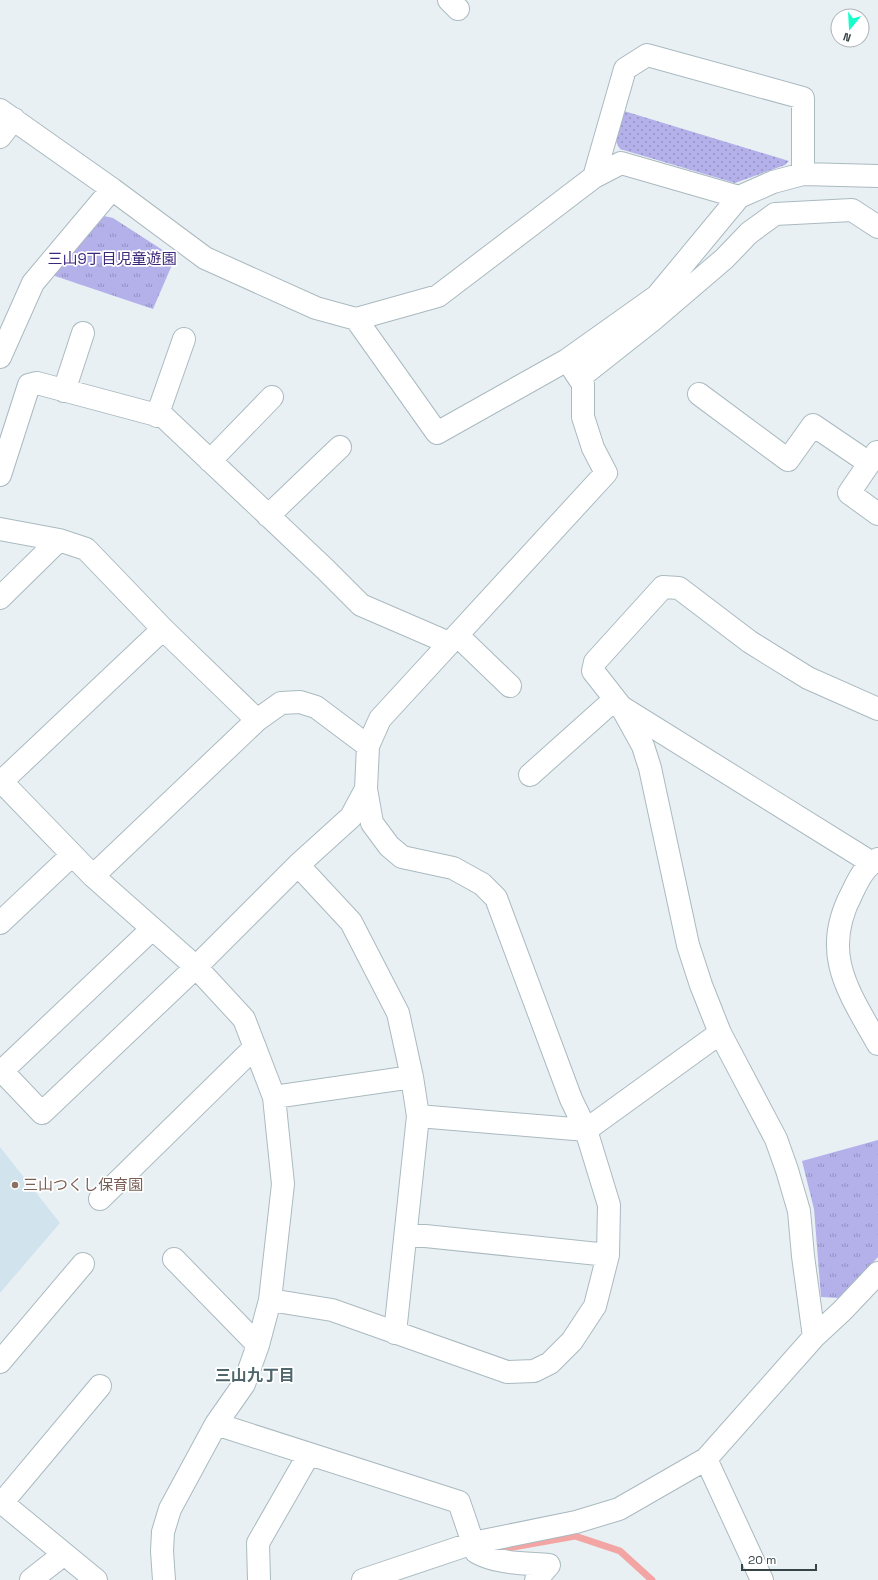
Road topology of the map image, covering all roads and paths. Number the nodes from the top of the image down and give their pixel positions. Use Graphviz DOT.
graph roads {
  1 [pos="7,114"];
  2 [pos="0,137"];
  3 [pos="804,174"];
  4 [pos="878,176"];
  5 [pos="594,177"];
  6 [pos="112,189"];
  7 [pos="739,197"];
  8 [pos="878,227"];
  9 [pos="356,319"];
  10 [pos="83,332"];
  11 [pos="184,340"];
  12 [pos="0,357"];
  13 [pos="573,369"];
  14 [pos="64,391"];
  15 [pos="699,394"];
  16 [pos="272,397"];
  17 [pos="157,416"];
  18 [pos="340,447"];
  19 [pos="874,457"];
  20 [pos="210,461"];
  21 [pos="0,476"];
  22 [pos="878,514"];
  23 [pos="268,516"];
  24 [pos="0,529"];
  25 [pos="59,540"];
  26 [pos="0,598"];
  27 [pos="163,630"];
  28 [pos="453,639"];
  29 [pos="510,686"];
  30 [pos="618,704"];
  31 [pos="878,709"];
  32 [pos="257,720"];
  33 [pos="368,746"];
  34 [pos="530,775"];
  35 [pos="0,782"];
  36 [pos="366,789"];
  37 [pos="72,855"];
  38 [pos="875,861"];
  39 [pos="298,865"];
  40 [pos="94,876"];
  41 [pos="0,924"];
  42 [pos="152,929"];
  43 [pos="196,967"];
  44 [pos="720,1033"];
  45 [pos="878,1044"];
  46 [pos="255,1047"];
  47 [pos="412,1077"];
  48 [pos="274,1098"];
  49 [pos="418,1116"];
  50 [pos="586,1130"];
  51 [pos="100,1199"];
  52 [pos="406,1234"];
  53 [pos="608,1255"];
  54 [pos="174,1259"];
  55 [pos="83,1264"];
  56 [pos="878,1273"];
  57 [pos="270,1300"];
  58 [pos="395,1333"];
  59 [pos="814,1337"];
  60 [pos="258,1345"];
  61 [pos="0,1362"];
  62 [pos="100,1386"];
  63 [pos="216,1424"];
  64 [pos="309,1454"];
  65 [pos="706,1459"];
  66 [pos="1,1502"];
  67 [pos="473,1543"];
  68 [pos="64,1554"];
  69 [pos="31,1580"];
  70 [pos="96,1580"];
  71 [pos="164,1580"];
  72 [pos="259,1580"];
  73 [pos="363,1580"];
  74 [pos="536,1580"];
  75 [pos="762,1580"];
  1 -- 2 [label="street"];
  1 -- 6 [label="street"];
  3 -- 4 [label="street"];
  3 -- 5 [label="street"];
  3 -- 7 [label="street"];
  5 -- 7 [label="street"];
  5 -- 9 [label="street"];
  6 -- 9 [label="street"];
  6 -- 12 [label="street"];
  7 -- 13 [label="street"];
  8 -- 13 [label="street"];
  9 -- 13 [label="street"];
  10 -- 14 [label="street"];
  11 -- 17 [label="street"];
  13 -- 28 [label="street"];
  14 -- 17 [label="street"];
  14 -- 21 [label="street"];
  15 -- 19 [label="street"];
  16 -- 20 [label="street"];
  17 -- 20 [label="street"];
  18 -- 23 [label="street"];
  19 -- 22 [label="street"];
  20 -- 23 [label="street"];
  23 -- 28 [label="street"];
  24 -- 25 [label="street"];
  25 -- 26 [label="street"];
  25 -- 27 [label="street"];
  27 -- 32 [label="street"];
  27 -- 35 [label="street"];
  28 -- 29 [label="street"];
  28 -- 33 [label="street"];
  30 -- 31 [label="street"];
  30 -- 34 [label="street"];
  30 -- 38 [label="street"];
  30 -- 44 [label="street"];
  32 -- 33 [label="street"];
  32 -- 40 [label="street"];
  33 -- 36 [label="street"];
  35 -- 37 [label="street"];
  36 -- 39 [label="street"];
  36 -- 50 [label="street"];
  37 -- 40 [label="street"];
  37 -- 41 [label="street"];
  38 -- 45 [label="street"];
  39 -- 43 [label="street"];
  39 -- 47 [label="street"];
  40 -- 42 [label="street"];
  42 -- 43 [label="street"];
  42 -- 43 [label="street"];
  43 -- 46 [label="street"];
  44 -- 50 [label="street"];
  44 -- 59 [label="street"];
  46 -- 48 [label="street"];
  46 -- 51 [label="street"];
  47 -- 48 [label="street"];
  47 -- 49 [label="street"];
  48 -- 57 [label="street"];
  49 -- 50 [label="street"];
  49 -- 52 [label="street"];
  50 -- 53 [label="street"];
  52 -- 53 [label="street"];
  52 -- 58 [label="street"];
  53 -- 58 [label="street"];
  54 -- 60 [label="street"];
  55 -- 61 [label="street"];
  56 -- 59 [label="street"];
  57 -- 58 [label="street"];
  57 -- 60 [label="street"];
  59 -- 65 [label="street"];
  60 -- 63 [label="street"];
  62 -- 66 [label="street"];
  63 -- 64 [label="street"];
  63 -- 71 [label="street"];
  64 -- 67 [label="street"];
  64 -- 72 [label="street"];
  65 -- 67 [label="street"];
  65 -- 75 [label="street"];
  66 -- 68 [label="street"];
  67 -- 73 [label="street"];
  67 -- 74 [label="street"];
  68 -- 69 [label="street"];
  68 -- 70 [label="street"];
}
